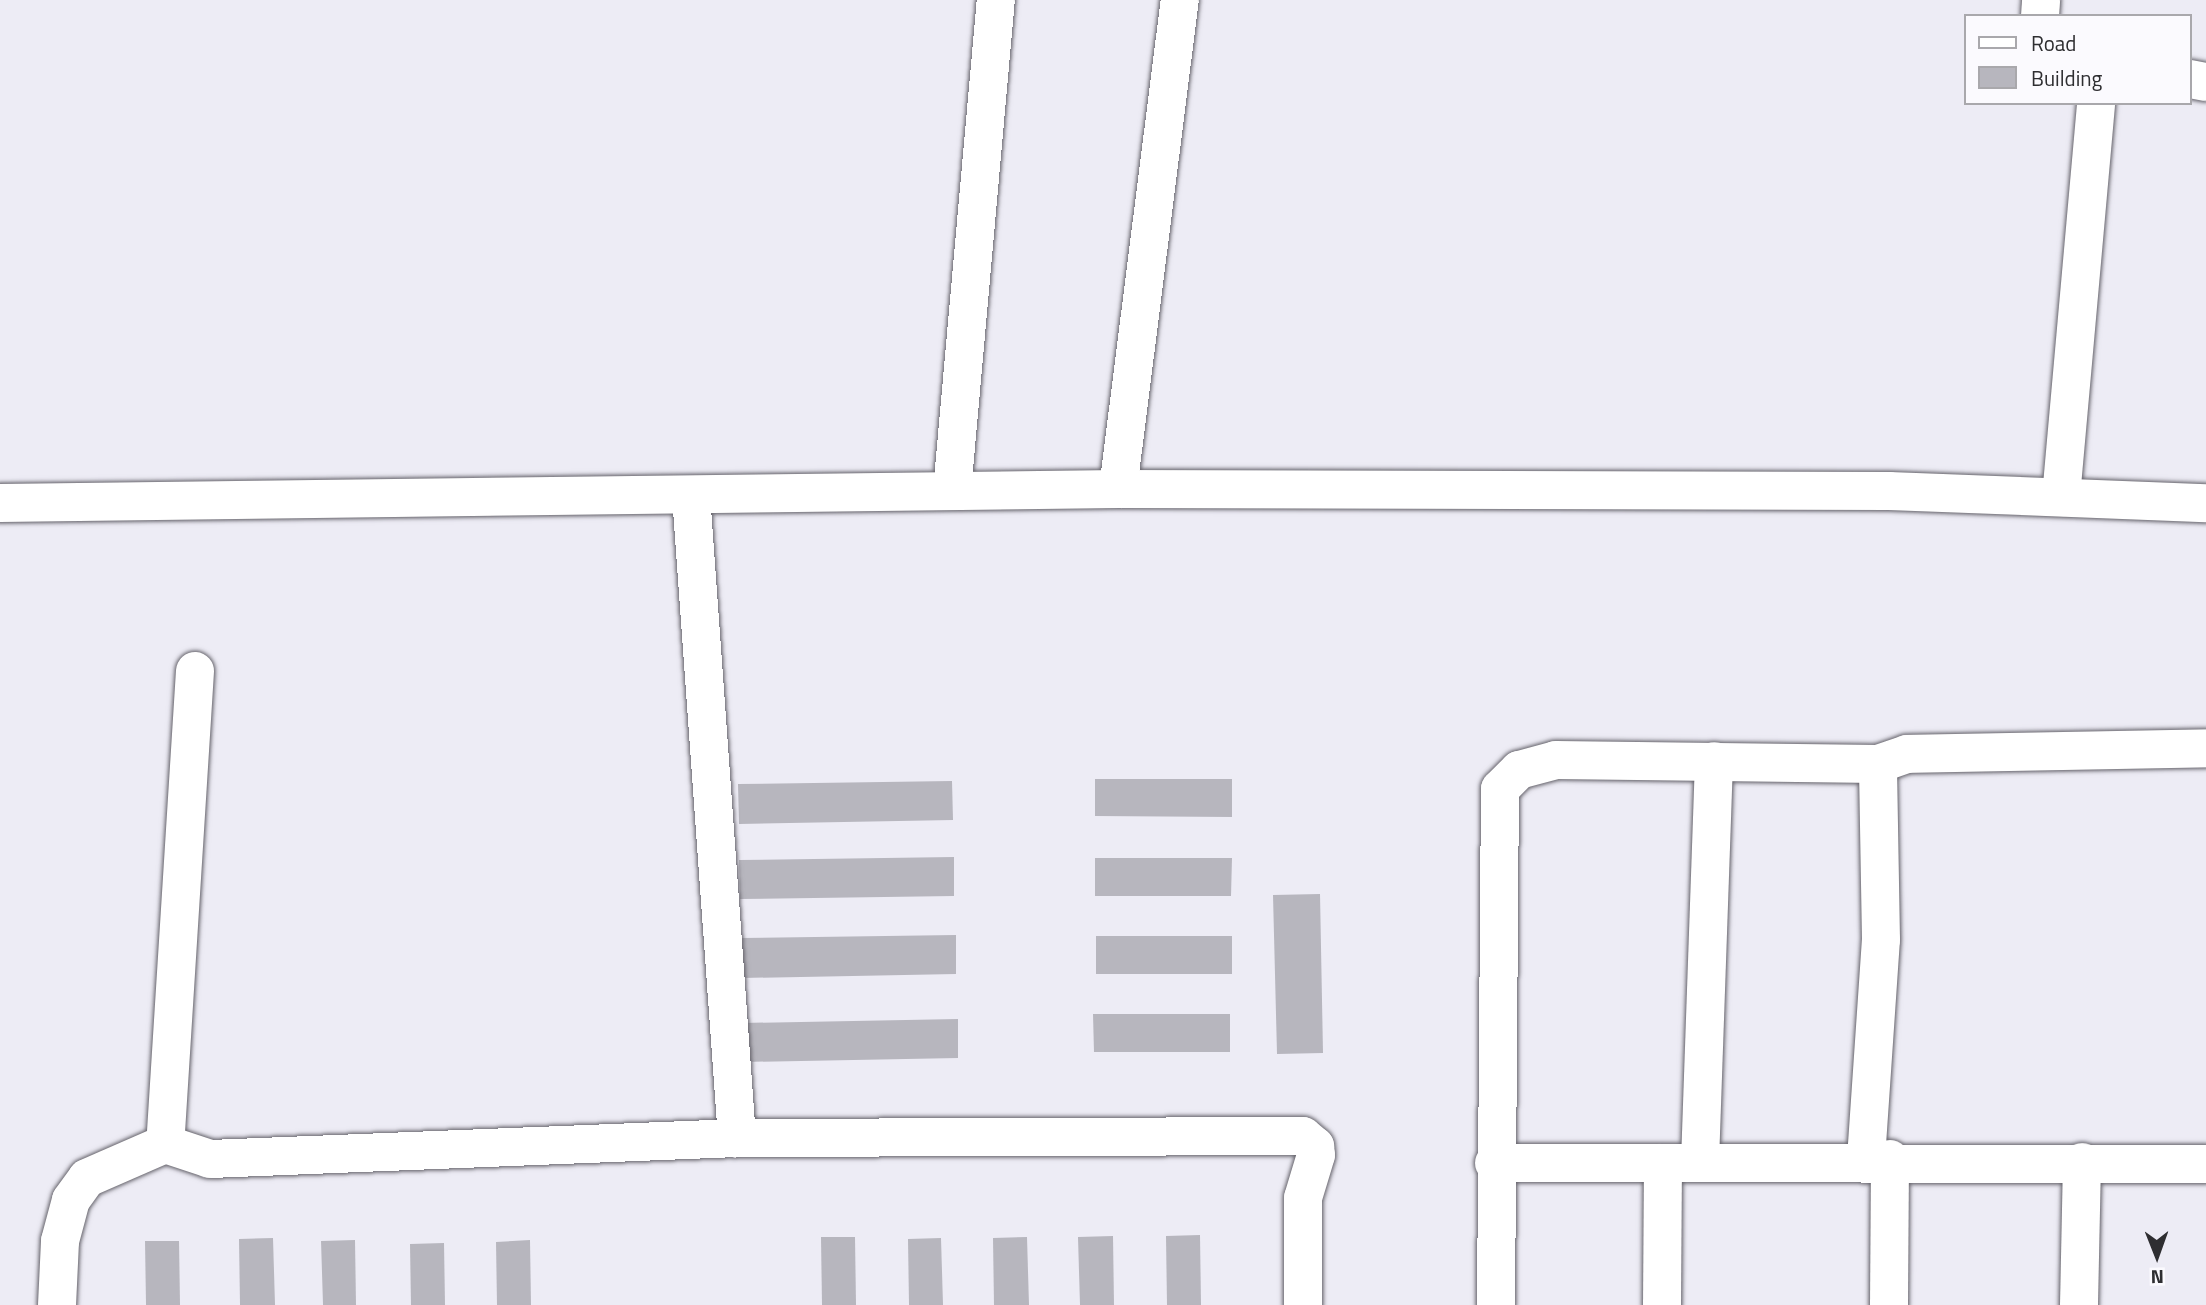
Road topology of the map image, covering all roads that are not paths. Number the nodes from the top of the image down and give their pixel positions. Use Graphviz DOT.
graph roads {
  1 [pos="996,0"];
  2 [pos="1180,0"];
  3 [pos="2096,105"];
  4 [pos="1118,489"];
  5 [pos="952,491"];
  6 [pos="691,495"];
  7 [pos="2061,497"];
  8 [pos="0,503"];
  9 [pos="2206,503"];
  10 [pos="195,671"];
  11 [pos="2206,748"];
  12 [pos="1714,761"];
  13 [pos="1878,764"];
  14 [pos="737,1138"];
  15 [pos="165,1144"];
  16 [pos="1878,1159"];
  17 [pos="2082,1162"];
  18 [pos="1494,1163"];
  19 [pos="1681,1163"];
  20 [pos="2206,1164"];
  21 [pos="57,1305"];
  22 [pos="1303,1305"];
  23 [pos="1496,1305"];
  24 [pos="1662,1305"];
  25 [pos="1889,1305"];
  26 [pos="2079,1305"];
  1 -- 5 [label="street"];
  2 -- 4 [label="street"];
  3 -- 7 [label="street"];
  4 -- 5 [label="street"];
  4 -- 7 [label="street"];
  5 -- 6 [label="street"];
  6 -- 8 [label="street"];
  6 -- 14 [label="street"];
  7 -- 9 [label="street"];
  10 -- 15 [label="street"];
  11 -- 13 [label="street"];
  12 -- 13 [label="street"];
  12 -- 18 [label="street"];
  12 -- 19 [label="street"];
  13 -- 16 [label="street"];
  14 -- 15 [label="street"];
  14 -- 22 [label="street"];
  15 -- 21 [label="street"];
  16 -- 17 [label="street"];
  16 -- 19 [label="street"];
  16 -- 25 [label="street"];
  17 -- 20 [label="street"];
  17 -- 26 [label="street"];
  18 -- 19 [label="street"];
  18 -- 23 [label="street"];
  19 -- 24 [label="street"];
}
